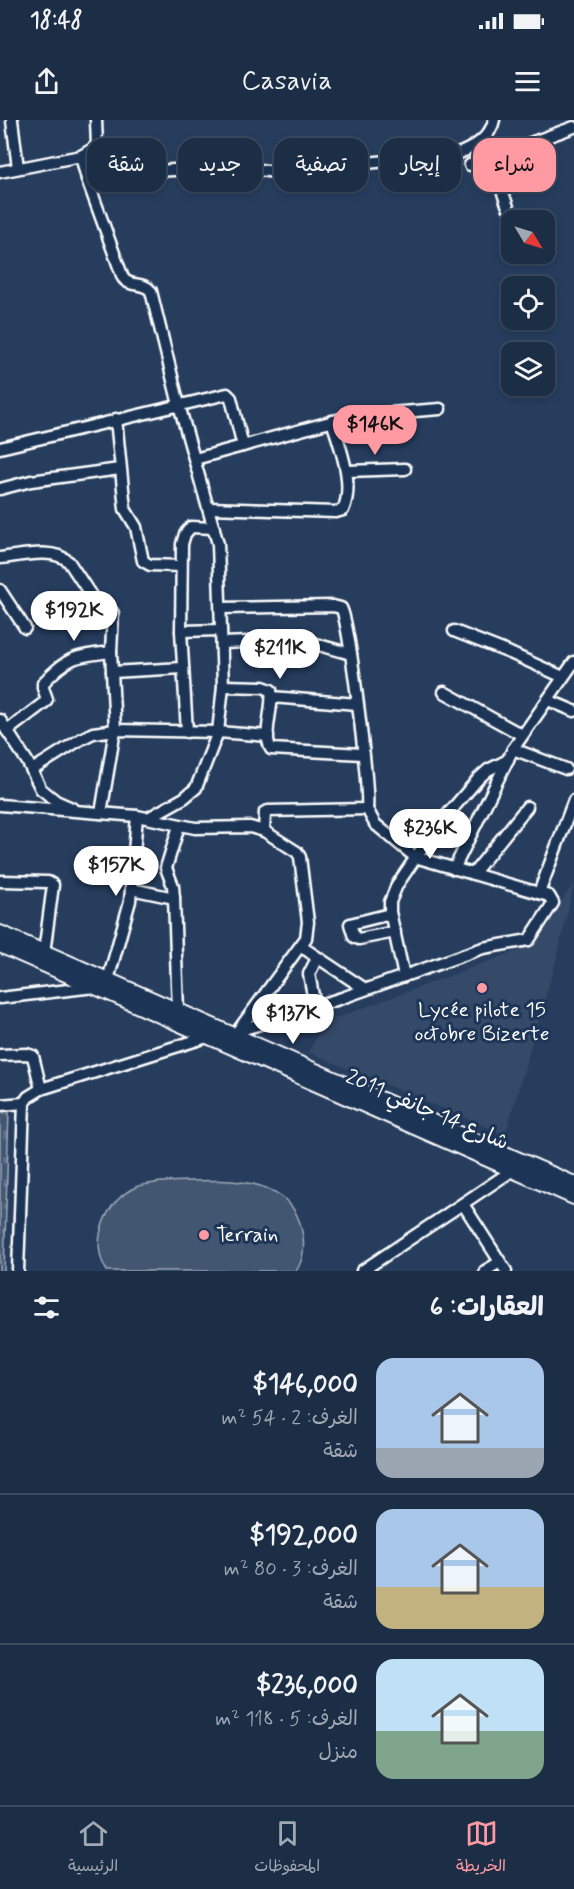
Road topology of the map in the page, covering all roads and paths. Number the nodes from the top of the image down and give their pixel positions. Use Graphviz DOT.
graph roads {
  1 [pos="12,120"];
  2 [pos="96,120"];
  3 [pos="494,120"];
  4 [pos="574,127"];
  5 [pos="543,138"];
  6 [pos="81,156"];
  7 [pos="473,164"];
  8 [pos="470,165"];
  9 [pos="18,168"];
  10 [pos="166,170"];
  11 [pos="0,172"];
  12 [pos="87,179"];
  13 [pos="92,192"];
  14 [pos="503,192"];
  15 [pos="508,207"];
  16 [pos="179,405"];
  17 [pos="440,409"];
  18 [pos="116,419"];
  19 [pos="332,421"];
  20 [pos="243,446"];
  21 [pos="0,448"];
  22 [pos="195,459"];
  23 [pos="120,469"];
  24 [pos="405,469"];
  25 [pos="347,471"];
  26 [pos="0,489"];
  27 [pos="209,508"];
  28 [pos="214,528"];
  29 [pos="0,558"];
  30 [pos="181,566"];
  31 [pos="0,590"];
  32 [pos="220,608"];
  33 [pos="25,628"];
  34 [pos="221,630"];
  35 [pos="181,631"];
  36 [pos="454,631"];
  37 [pos="222,644"];
  38 [pos="111,652"];
  39 [pos="351,654"];
  40 [pos="574,662"];
  41 [pos="183,668"];
  42 [pos="112,672"];
  43 [pos="563,677"];
  44 [pos="223,686"];
  45 [pos="444,692"];
  46 [pos="272,697"];
  47 [pos="548,699"];
  48 [pos="357,704"];
  49 [pos="574,711"];
  50 [pos="0,720"];
  51 [pos="115,730"];
  52 [pos="7,731"];
  53 [pos="187,732"];
  54 [pos="218,732"];
  55 [pos="522,735"];
  56 [pos="268,736"];
  57 [pos="513,748"];
  58 [pos="362,754"];
  59 [pos="508,760"];
  60 [pos="566,769"];
  61 [pos="32,770"];
  62 [pos="574,800"];
  63 [pos="0,805"];
  64 [pos="527,807"];
  65 [pos="367,809"];
  66 [pos="77,811"];
  67 [pos="100,813"];
  68 [pos="142,817"];
  69 [pos="179,826"];
  70 [pos="264,831"];
  71 [pos="415,857"];
  72 [pos="454,869"];
  73 [pos="473,874"];
  74 [pos="0,881"];
  75 [pos="131,889"];
  76 [pos="540,893"];
  77 [pos="174,898"];
  78 [pos="390,914"];
  79 [pos="395,932"];
  80 [pos="0,933"];
  81 [pos="0,945"];
  82 [pos="302,947"];
  83 [pos="44,952"];
  84 [pos="314,964"];
  85 [pos="404,976"];
  86 [pos="102,983"];
  87 [pos="365,990"];
  88 [pos="0,998"];
  89 [pos="315,1006"];
  90 [pos="176,1016"];
  91 [pos="207,1037"];
  92 [pos="233,1038"];
  93 [pos="0,1055"];
  94 [pos="41,1089"];
  95 [pos="24,1103"];
  96 [pos="0,1105"];
  97 [pos="513,1170"];
  98 [pos="574,1184"];
  99 [pos="574,1197"];
  100 [pos="463,1204"];
  101 [pos="503,1266"];
  102 [pos="376,1267"];
  103 [pos="18,1271"];
  104 [pos="362,1271"];
  105 [pos="485,1271"];
  1 -- 9 [label="street"];
  2 -- 6 [label="street"];
  3 -- 10 [label="street"];
  4 -- 5 [label="street"];
  6 -- 9 [label="street"];
  6 -- 12 [label="street"];
  7 -- 8 [label="street"];
  9 -- 11 [label="street"];
  13 -- 16 [label="street"];
  14 -- 15 [label="street"];
  16 -- 18 [label="street"];
  16 -- 20 [label="street"];
  16 -- 22 [label="street"];
  17 -- 19 [label="street"];
  18 -- 21 [label="street"];
  18 -- 23 [label="street"];
  19 -- 20 [label="street"];
  19 -- 25 [label="street"];
  20 -- 22 [label="street"];
  22 -- 27 [label="street"];
  23 -- 26 [label="street"];
  23 -- 30 [label="street"];
  24 -- 25 [label="street"];
  25 -- 27 [label="street"];
  27 -- 28 [label="street"];
  28 -- 30 [label="street"];
  28 -- 32 [label="street"];
  29 -- 38 [label="street"];
  30 -- 35 [label="street"];
  31 -- 33 [label="street"];
  32 -- 34 [label="street"];
  32 -- 39 [label="street"];
  34 -- 35 [label="street"];
  34 -- 37 [label="street"];
  35 -- 41 [label="street"];
  36 -- 43 [label="street"];
  37 -- 39 [label="street"];
  37 -- 44 [label="street"];
  38 -- 42 [label="street"];
  38 -- 52 [label="street"];
  39 -- 48 [label="street"];
  40 -- 43 [label="street"];
  41 -- 42 [label="street"];
  41 -- 53 [label="street"];
  42 -- 51 [label="street"];
  43 -- 47 [label="street"];
  44 -- 46 [label="street"];
  44 -- 54 [label="street"];
  45 -- 55 [label="street"];
  46 -- 48 [label="street"];
  46 -- 56 [label="street"];
  47 -- 49 [label="street"];
  47 -- 55 [label="street"];
  48 -- 58 [label="street"];
  50 -- 52 [label="street"];
  51 -- 53 [label="street"];
  51 -- 61 [label="street"];
  51 -- 67 [label="street"];
  52 -- 61 [label="street"];
  53 -- 54 [label="street"];
  54 -- 56 [label="street"];
  54 -- 68 [label="street"];
  55 -- 57 [label="street"];
  56 -- 58 [label="street"];
  57 -- 59 [label="street"];
  57 -- 60 [label="street"];
  58 -- 65 [label="street"];
  59 -- 71 [label="street"];
  59 -- 72 [label="street"];
  61 -- 66 [label="street"];
  62 -- 76 [label="street"];
  63 -- 66 [label="street"];
  64 -- 73 [label="street"];
  65 -- 70 [label="street"];
  65 -- 71 [label="street"];
  66 -- 67 [label="street"];
  67 -- 68 [label="street"];
  68 -- 69 [label="street"];
  68 -- 75 [label="street"];
  69 -- 70 [label="street"];
  69 -- 77 [label="street"];
  70 -- 82 [label="street"];
  71 -- 72 [label="street"];
  71 -- 78 [label="street"];
  72 -- 73 [label="street"];
  73 -- 76 [label="street"];
  74 -- 83 [label="street"];
  75 -- 77 [label="street"];
  75 -- 86 [label="street"];
  76 -- 85 [label="street"];
  77 -- 90 [label="street"];
  78 -- 79 [label="street"];
  78 -- 79 [label="street"];
  79 -- 85 [label="street"];
  80 -- 83 [label="main road, شارع 14 جانفي 2011"];
  81 -- 86 [label="main road, شارع 14 جانفي 2011"];
  82 -- 87 [label="street"];
  82 -- 92 [label="street"];
  83 -- 86 [label="main road, شارع 14 جانفي 2011"];
  84 -- 89 [label="street"];
  85 -- 87 [label="street"];
  86 -- 88 [label="street"];
  86 -- 90 [label="main road, شارع 14 جانفي 2011"];
  87 -- 89 [label="street"];
  89 -- 92 [label="street"];
  90 -- 91 [label="main road, شارع 14 جانفي 2011"];
  90 -- 92 [label="main road, شارع 14 جانفي 2011"];
  91 -- 92 [label="main road, شارع 14 جانفي 2011"];
  91 -- 94 [label="street"];
  92 -- 97 [label="main road, شارع 14 جانفي 2011"];
  92 -- 98 [label="main road, شارع 14 جانفي 2011"];
  93 -- 94 [label="street"];
  94 -- 95 [label="street"];
  95 -- 96 [label="street"];
  95 -- 103 [label="street"];
  97 -- 99 [label="main road, شارع 14 جانفي 2011"];
  97 -- 100 [label="street"];
  100 -- 101 [label="street"];
  100 -- 102 [label="street"];
  101 -- 105 [label="street"];
  102 -- 104 [label="street"];
}
